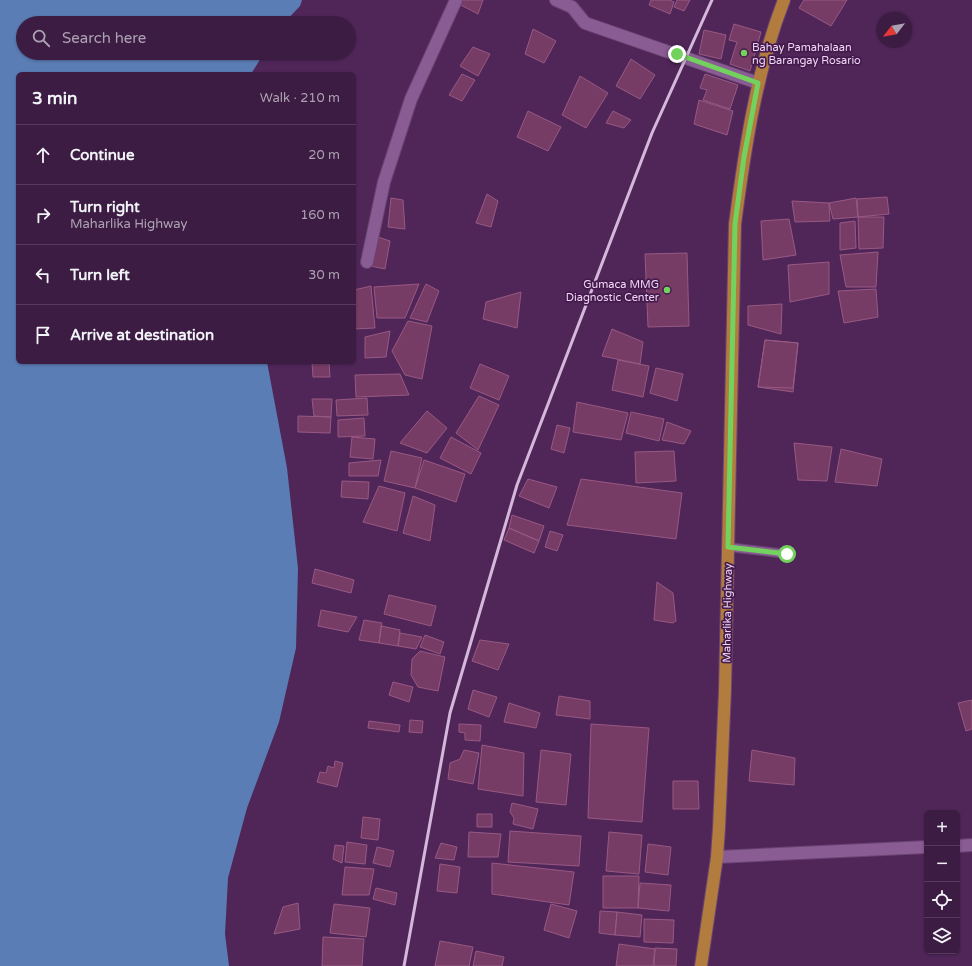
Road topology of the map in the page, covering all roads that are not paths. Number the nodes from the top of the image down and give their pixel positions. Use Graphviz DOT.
graph roads {
  1 [pos="456,0"];
  2 [pos="556,0"];
  3 [pos="784,0"];
  4 [pos="758,83"];
  5 [pos="366,262"];
  6 [pos="728,547"];
  7 [pos="787,554"];
  8 [pos="972,845"];
  9 [pos="960,846"];
  10 [pos="924,847"];
  11 [pos="717,857"];
  12 [pos="701,966"];
  1 -- 5 [label="street"];
  2 -- 4 [label="street"];
  3 -- 4 [label="main road, Maharlika Highway"];
  4 -- 6 [label="main road, Maharlika Highway"];
  6 -- 7 [label="lane"];
  6 -- 11 [label="main road, Maharlika Highway"];
  8 -- 9 [label="street"];
  10 -- 11 [label="street"];
  11 -- 12 [label="main road, Maharlika Highway"];
}
